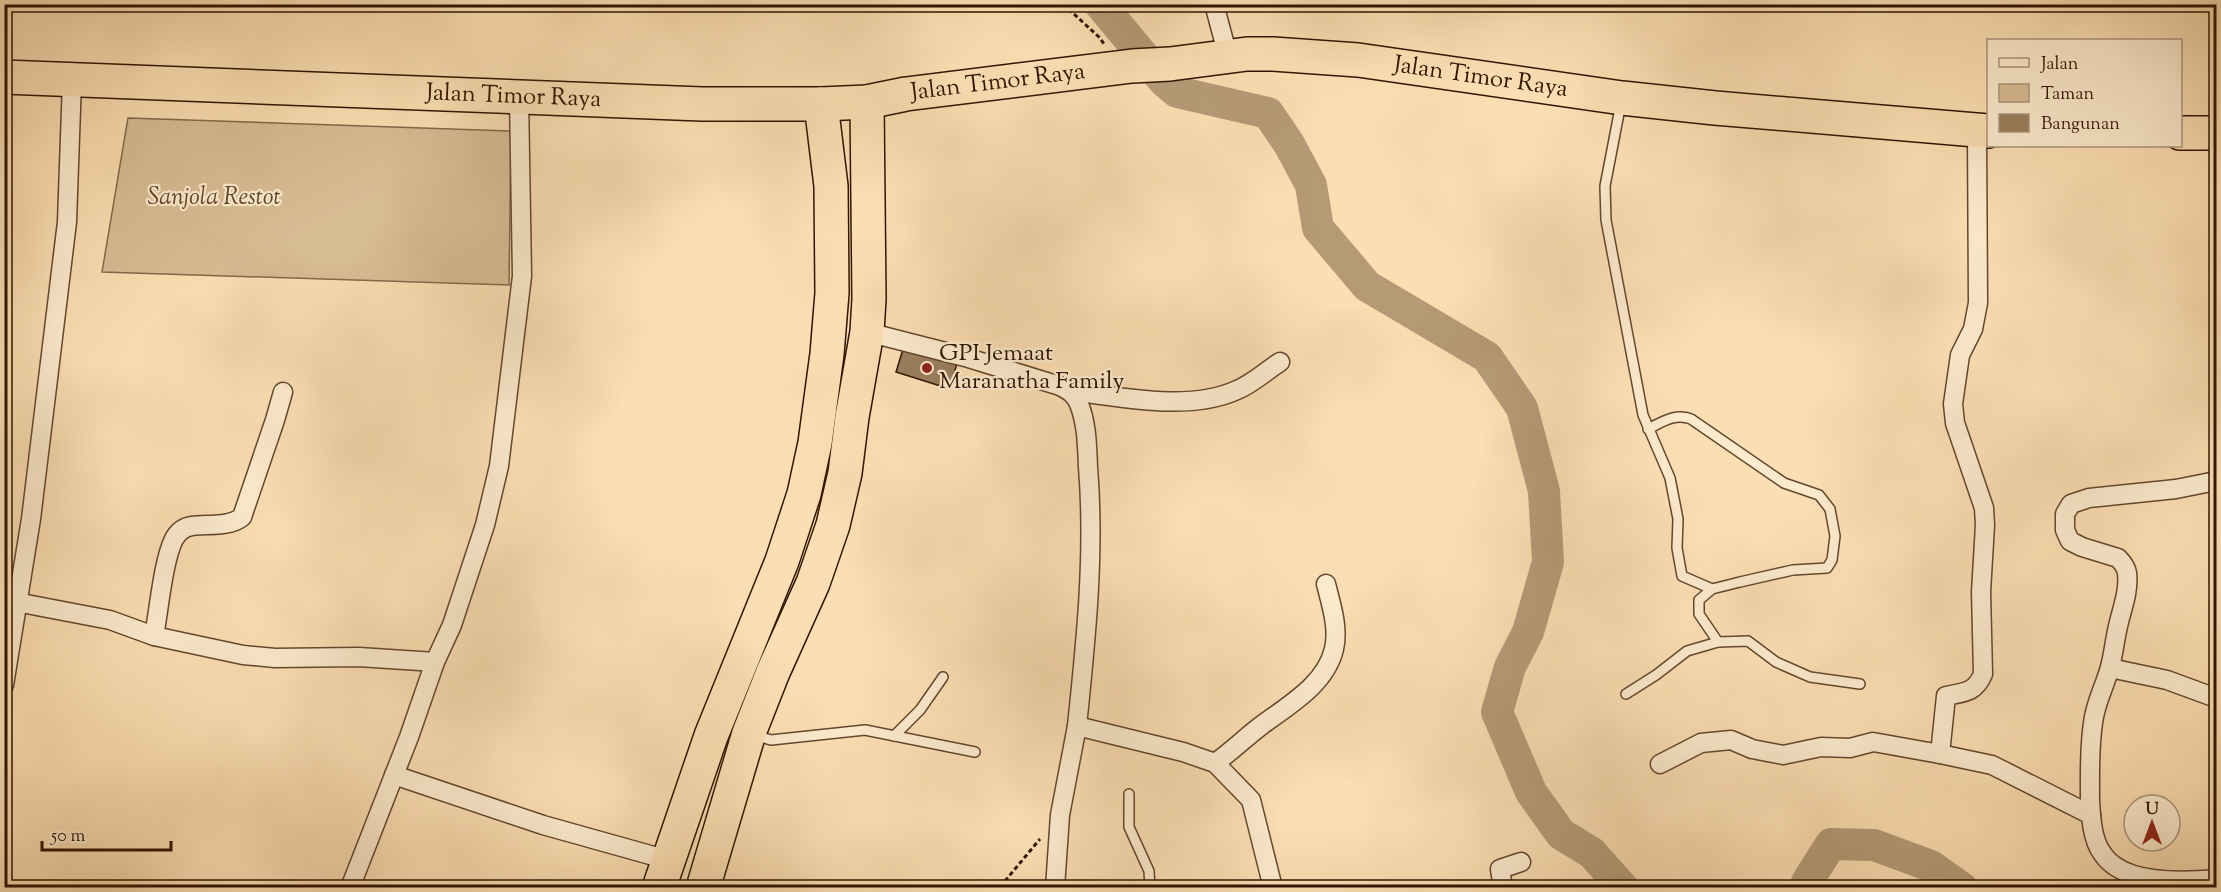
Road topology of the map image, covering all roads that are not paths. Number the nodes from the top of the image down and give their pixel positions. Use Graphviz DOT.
graph roads {
  1 [pos="1214,4"];
  2 [pos="1228,56"];
  3 [pos="4,77"];
  4 [pos="72,80"];
  5 [pos="519,97"];
  6 [pos="1622,98"];
  7 [pos="867,102"];
  8 [pos="821,104"];
  9 [pos="1983,131"];
  10 [pos="2182,133"];
  11 [pos="2217,133"];
  12 [pos="867,332"];
  13 [pos="1280,362"];
  14 [pos="1071,391"];
  15 [pos="283,392"];
  16 [pos="1648,429"];
  17 [pos="2217,481"];
  18 [pos="783,561"];
  19 [pos="816,574"];
  20 [pos="1326,584"];
  21 [pos="1712,589"];
  22 [pos="16,602"];
  23 [pos="154,636"];
  24 [pos="1718,642"];
  25 [pos="435,662"];
  26 [pos="2110,668"];
  27 [pos="943,677"];
  28 [pos="1860,684"];
  29 [pos="4,685"];
  30 [pos="1626,694"];
  31 [pos="2217,698"];
  32 [pos="1077,726"];
  33 [pos="749,733"];
  34 [pos="894,736"];
  35 [pos="975,752"];
  36 [pos="1940,754"];
  37 [pos="1215,763"];
  38 [pos="1660,764"];
  39 [pos="394,775"];
  40 [pos="1129,794"];
  41 [pos="2091,815"];
  42 [pos="1521,862"];
  43 [pos="664,874"];
  44 [pos="2217,879"];
  45 [pos="350,888"];
  46 [pos="703,888"];
  47 [pos="1055,888"];
  48 [pos="1150,888"];
  49 [pos="1273,888"];
  50 [pos="1503,888"];
  1 -- 2 [label="street"];
  2 -- 6 [label="highway, Jalan Timor Raya"];
  2 -- 7 [label="highway, Jalan Timor Raya"];
  3 -- 4 [label="highway, Jalan Timor Raya"];
  4 -- 5 [label="highway, Jalan Timor Raya"];
  4 -- 22 [label="street"];
  5 -- 8 [label="highway, Jalan Timor Raya"];
  5 -- 25 [label="street"];
  6 -- 9 [label="highway, Jalan Timor Raya"];
  6 -- 16 [label="lane"];
  7 -- 8 [label="highway, Jalan Timor Raya"];
  7 -- 12 [label="highway"];
  8 -- 18 [label="highway"];
  9 -- 36 [label="street"];
  10 -- 11 [label="highway"];
  12 -- 14 [label="street"];
  12 -- 19 [label="highway"];
  13 -- 14 [label="street"];
  14 -- 32 [label="street"];
  15 -- 23 [label="street"];
  16 -- 21 [label="lane"];
  16 -- 21 [label="lane"];
  17 -- 26 [label="street"];
  18 -- 19 [label="highway"];
  18 -- 43 [label="highway"];
  19 -- 33 [label="highway"];
  20 -- 37 [label="street"];
  21 -- 24 [label="lane"];
  22 -- 23 [label="street"];
  22 -- 29 [label="street"];
  23 -- 25 [label="street"];
  24 -- 28 [label="lane"];
  24 -- 30 [label="lane"];
  25 -- 39 [label="street"];
  26 -- 31 [label="street"];
  26 -- 41 [label="street"];
  27 -- 34 [label="lane"];
  32 -- 37 [label="street"];
  32 -- 47 [label="street"];
  33 -- 34 [label="lane"];
  33 -- 46 [label="highway"];
  34 -- 35 [label="lane"];
  36 -- 38 [label="street"];
  36 -- 41 [label="street"];
  37 -- 49 [label="street"];
  39 -- 43 [label="street"];
  39 -- 45 [label="street"];
  40 -- 48 [label="lane"];
  41 -- 44 [label="street"];
  42 -- 50 [label="street"];
}
